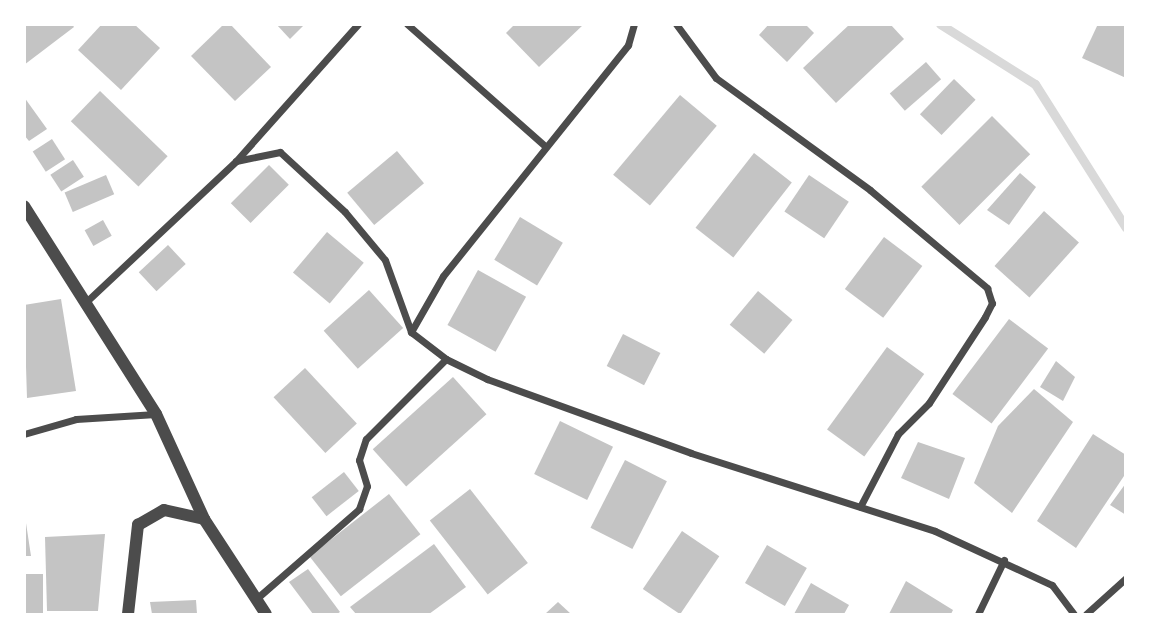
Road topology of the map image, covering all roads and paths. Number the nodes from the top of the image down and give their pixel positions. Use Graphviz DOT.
graph roads {
  1 [pos="358,24"];
  2 [pos="407,24"];
  3 [pos="634,24"];
  4 [pos="676,24"];
  5 [pos="545,146"];
  6 [pos="236,161"];
  7 [pos="24,206"];
  8 [pos="87,302"];
  9 [pos="411,332"];
  10 [pos="446,359"];
  11 [pos="156,414"];
  12 [pos="24,434"];
  13 [pos="860,507"];
  14 [pos="204,519"];
  15 [pos="1004,560"];
  16 [pos="1125,578"];
  17 [pos="256,599"];
  18 [pos="128,614"];
  19 [pos="266,614"];
  20 [pos="978,614"];
  21 [pos="1074,614"];
  22 [pos="1086,614"];
  1 -- 6 [label="street"];
  2 -- 5 [label="street"];
  3 -- 5 [label="street"];
  4 -- 13 [label="street"];
  5 -- 9 [label="street"];
  6 -- 8 [label="street"];
  6 -- 9 [label="street"];
  7 -- 8 [label="street"];
  8 -- 11 [label="street"];
  9 -- 10 [label="street"];
  10 -- 13 [label="street"];
  10 -- 17 [label="street"];
  11 -- 12 [label="street"];
  11 -- 14 [label="street"];
  13 -- 15 [label="street"];
  14 -- 17 [label="street"];
  14 -- 18 [label="street"];
  15 -- 20 [label="street"];
  15 -- 21 [label="street"];
  16 -- 22 [label="street"];
  17 -- 19 [label="street"];
}
